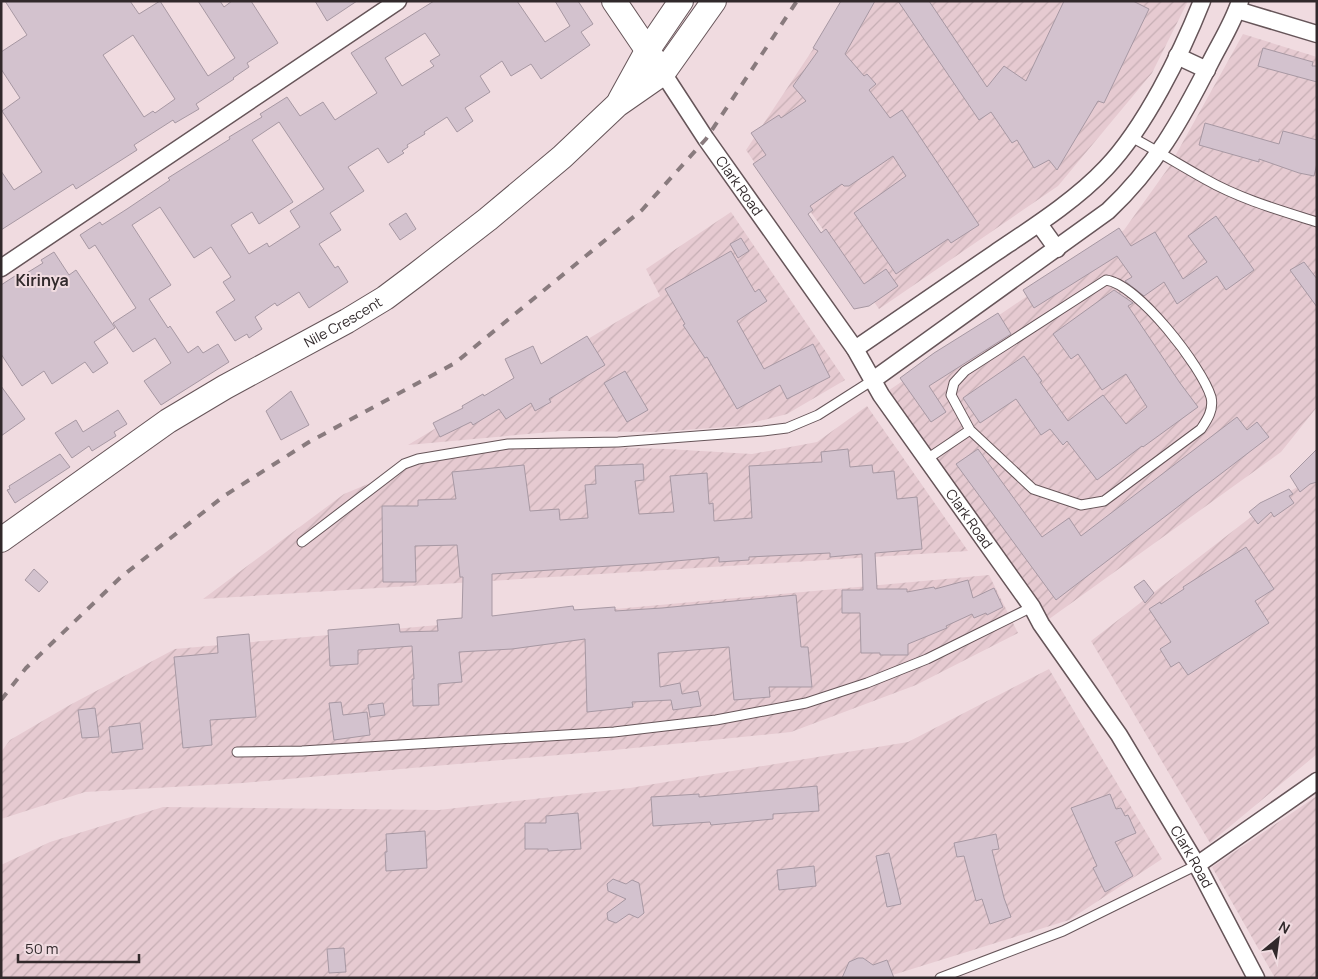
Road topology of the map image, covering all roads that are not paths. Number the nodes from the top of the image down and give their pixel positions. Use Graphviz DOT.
graph roads {
  1 [pos="398,1"];
  2 [pos="614,1"];
  3 [pos="681,1"];
  4 [pos="714,1"];
  5 [pos="1202,1"];
  6 [pos="1239,6"];
  7 [pos="1317,34"];
  8 [pos="647,51"];
  9 [pos="1177,56"];
  10 [pos="1206,70"];
  11 [pos="663,73"];
  12 [pos="617,106"];
  13 [pos="1131,137"];
  14 [pos="1160,152"];
  15 [pos="1317,222"];
  16 [pos="1039,224"];
  17 [pos="1057,249"];
  18 [pos="1,268"];
  19 [pos="855,349"];
  20 [pos="873,380"];
  21 [pos="970,430"];
  22 [pos="927,459"];
  23 [pos="1,540"];
  24 [pos="302,542"];
  25 [pos="1032,607"];
  26 [pos="237,752"];
  27 [pos="1317,781"];
  28 [pos="1197,865"];
  29 [pos="940,978"];
  30 [pos="1256,978"];
  1 -- 18 [label="street"];
  2 -- 8 [label="street"];
  3 -- 8 [label="street"];
  4 -- 11 [label="street, Nile Crescent"];
  5 -- 9 [label="street"];
  6 -- 7 [label="street"];
  6 -- 10 [label="street"];
  8 -- 11 [label="street"];
  8 -- 12 [label="street"];
  9 -- 10 [label="street"];
  9 -- 13 [label="street"];
  10 -- 14 [label="street"];
  11 -- 12 [label="street, Nile Crescent"];
  11 -- 19 [label="street, Clark Road"];
  12 -- 23 [label="street, Nile Crescent"];
  13 -- 14 [label="lane"];
  13 -- 16 [label="street"];
  14 -- 15 [label="lane"];
  14 -- 17 [label="street"];
  16 -- 17 [label="street"];
  16 -- 19 [label="street"];
  17 -- 20 [label="street"];
  19 -- 20 [label="street, Clark Road"];
  20 -- 22 [label="street, Clark Road"];
  20 -- 24 [label="lane"];
  21 -- 21 [label="lane"];
  21 -- 22 [label="lane"];
  22 -- 25 [label="street, Clark Road"];
  25 -- 26 [label="lane"];
  25 -- 28 [label="street, Clark Road"];
  27 -- 28 [label="street"];
  28 -- 29 [label="lane"];
  28 -- 30 [label="street, Clark Road"];
}
